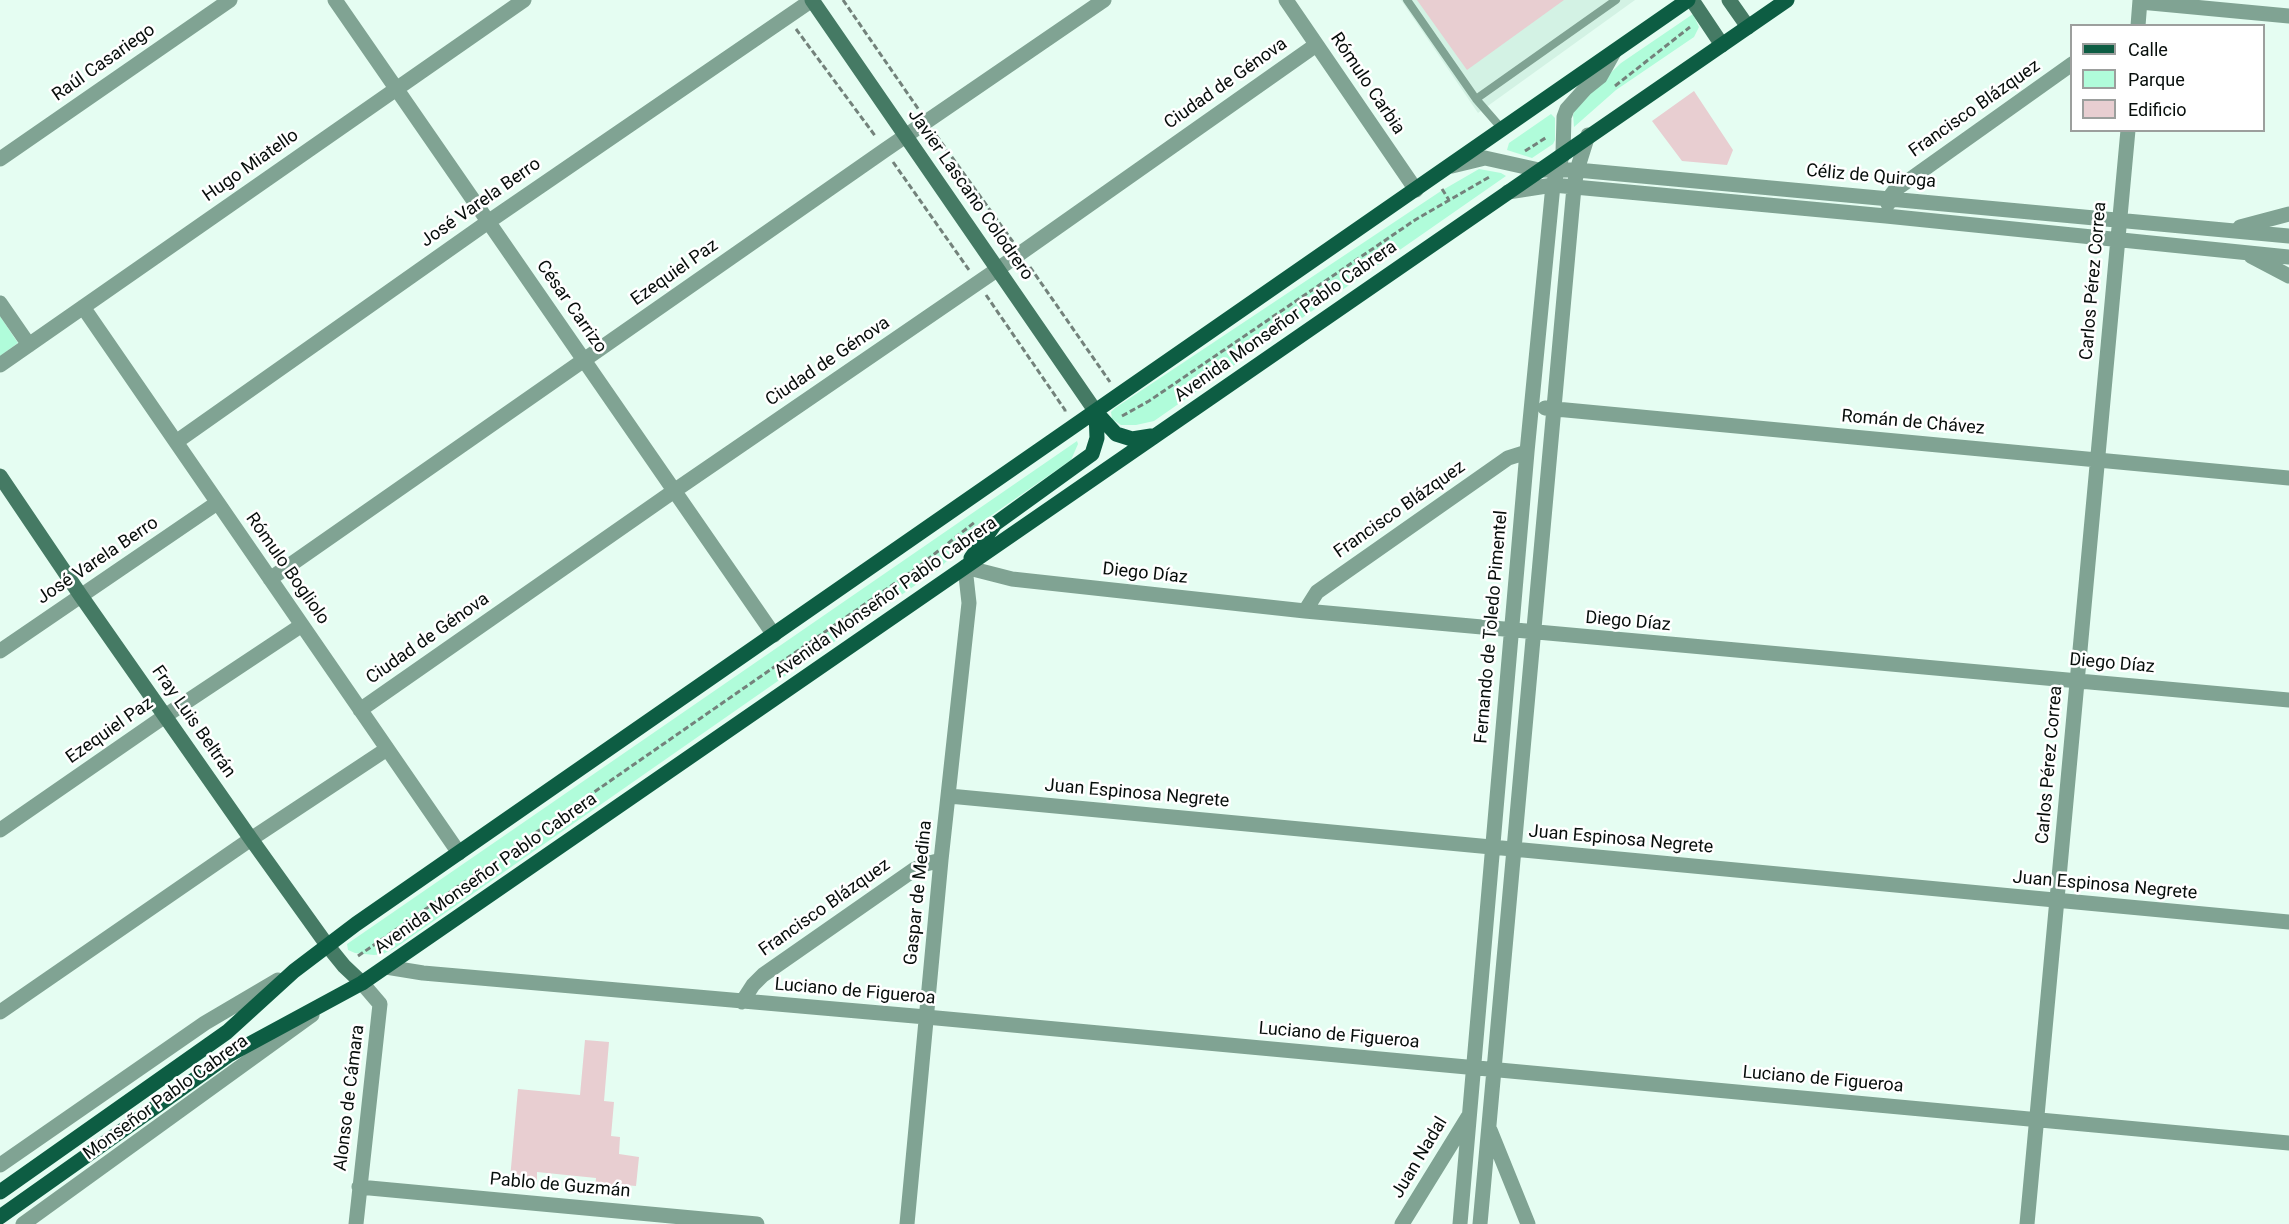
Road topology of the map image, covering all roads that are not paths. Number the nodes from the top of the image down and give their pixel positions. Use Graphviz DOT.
graph roads {
  1 [pos="230,0"];
  2 [pos="335,0"];
  3 [pos="524,0"];
  4 [pos="812,0"];
  5 [pos="1104,0"];
  6 [pos="1286,0"];
  7 [pos="1407,0"];
  8 [pos="1616,0"];
  9 [pos="1690,0"];
  10 [pos="1729,0"];
  11 [pos="1787,0"];
  12 [pos="2140,1"];
  13 [pos="2289,16"];
  14 [pos="2138,24"];
  15 [pos="1748,27"];
  16 [pos="1316,45"];
  17 [pos="1722,45"];
  18 [pos="1614,52"];
  19 [pos="2070,65"];
  20 [pos="396,89"];
  21 [pos="1476,99"];
  22 [pos="1503,130"];
  23 [pos="2128,132"];
  24 [pos="1588,135"];
  25 [pos="905,136"];
  26 [pos="1563,153"];
  27 [pos="0,159"];
  28 [pos="1452,166"];
  29 [pos="1559,169"];
  30 [pos="1539,170"];
  31 [pos="1577,170"];
  32 [pos="1553,186"];
  33 [pos="1574,187"];
  34 [pos="1416,190"];
  35 [pos="1508,192"];
  36 [pos="1889,198"];
  37 [pos="2289,214"];
  38 [pos="1886,216"];
  39 [pos="2120,219"];
  40 [pos="488,222"];
  41 [pos="2227,230"];
  42 [pos="2289,236"];
  43 [pos="2119,240"];
  44 [pos="2246,253"];
  45 [pos="2289,257"];
  46 [pos="998,269"];
  47 [pos="2289,276"];
  48 [pos="0,303"];
  49 [pos="83,308"];
  50 [pos="29,345"];
  51 [pos="584,360"];
  52 [pos="0,365"];
  53 [pos="1533,406"];
  54 [pos="1554,409"];
  55 [pos="1096,412"];
  56 [pos="1157,434"];
  57 [pos="176,442"];
  58 [pos="1527,452"];
  59 [pos="2096,460"];
  60 [pos="2289,478"];
  61 [pos="1,480"];
  62 [pos="674,491"];
  63 [pos="217,503"];
  64 [pos="965,567"];
  65 [pos="270,579"];
  66 [pos="81,596"];
  67 [pos="1305,611"];
  68 [pos="302,625"];
  69 [pos="1511,631"];
  70 [pos="1533,633"];
  71 [pos="774,635"];
  72 [pos="0,651"];
  73 [pos="2077,680"];
  74 [pos="2289,700"];
  75 [pos="360,710"];
  76 [pos="165,716"];
  77 [pos="387,749"];
  78 [pos="949,796"];
  79 [pos="0,830"];
  80 [pos="251,839"];
  81 [pos="1492,847"];
  82 [pos="1515,849"];
  83 [pos="459,853"];
  84 [pos="941,860"];
  85 [pos="2058,901"];
  86 [pos="2289,922"];
  87 [pos="327,945"];
  88 [pos="386,967"];
  89 [pos="294,971"];
  90 [pos="362,983"];
  91 [pos="330,1002"];
  92 [pos="742,1002"];
  93 [pos="0,1012"];
  94 [pos="926,1017"];
  95 [pos="1473,1068"];
  96 [pos="1494,1071"];
  97 [pos="1471,1112"];
  98 [pos="2036,1119"];
  99 [pos="1489,1128"];
  100 [pos="2289,1143"];
  101 [pos="0,1165"];
  102 [pos="359,1187"];
  103 [pos="0,1192"];
  104 [pos="0,1217"];
  105 [pos="23,1224"];
  106 [pos="356,1224"];
  107 [pos="757,1224"];
  108 [pos="907,1224"];
  109 [pos="1402,1224"];
  110 [pos="1460,1224"];
  111 [pos="1479,1224"];
  112 [pos="1528,1224"];
  113 [pos="2027,1224"];
  1 -- 27 [label="street, Raúl Casariego"];
  2 -- 20 [label="street, César Carrizo"];
  3 -- 20 [label="street, Hugo Miatello"];
  4 -- 25 [label="main road, Javier Lascano Colodrero"];
  4 -- 40 [label="street, José Varela Berro"];
  5 -- 25 [label="street, Ezequiel Paz"];
  6 -- 16 [label="street, Rómulo Carbia"];
  7 -- 21 [label="lane"];
  8 -- 21 [label="lane"];
  9 -- 17 [label="main road"];
  9 -- 18 [label="main road, Avenida Monseñor Pablo Cabrera"];
  10 -- 15 [label="main road"];
  11 -- 15 [label="main road, Avenida Monseñor Pablo Cabrera"];
  12 -- 13 [label="street"];
  12 -- 14 [label="street"];
  15 -- 17 [label="main road, Avenida Monseñor Pablo Cabrera"];
  16 -- 34 [label="street, Rómulo Carbia"];
  16 -- 46 [label="street, Ciudad de Génova"];
  17 -- 24 [label="main road, Avenida Monseñor Pablo Cabrera"];
  18 -- 22 [label="main road, Avenida Monseñor Pablo Cabrera"];
  18 -- 26 [label="street, Fernando de Toledo Pimentel"];
  19 -- 36 [label="street, Francisco Blázquez"];
  20 -- 40 [label="street, César Carrizo"];
  20 -- 49 [label="street, Hugo Miatello"];
  21 -- 22 [label="lane"];
  22 -- 28 [label="main road, Avenida Monseñor Pablo Cabrera"];
  23 -- 39 [label="street, Carlos Pérez Correa"];
  24 -- 26 [label="main road, Avenida Monseñor Pablo Cabrera"];
  24 -- 31 [label="street"];
  25 -- 46 [label="main road, Javier Lascano Colodrero"];
  25 -- 51 [label="street, Ezequiel Paz"];
  26 -- 29 [label="street, Fernando de Toledo Pimentel"];
  26 -- 30 [label="main road, Avenida Monseñor Pablo Cabrera"];
  28 -- 30 [label="street, Céliz de Quiroga"];
  28 -- 34 [label="main road, Avenida Monseñor Pablo Cabrera"];
  29 -- 30 [label="street, Céliz de Quiroga"];
  29 -- 31 [label="street, Céliz de Quiroga"];
  29 -- 32 [label="street, Fernando de Toledo Pimentel"];
  30 -- 35 [label="main road, Avenida Monseñor Pablo Cabrera"];
  31 -- 33 [label="street"];
  31 -- 36 [label="street, Céliz de Quiroga"];
  32 -- 33 [label="street, Céliz de Quiroga"];
  32 -- 35 [label="street, Céliz de Quiroga"];
  32 -- 53 [label="street, Fernando de Toledo Pimentel"];
  33 -- 38 [label="street, Céliz de Quiroga"];
  33 -- 54 [label="street"];
  34 -- 55 [label="main road, Avenida Monseñor Pablo Cabrera"];
  35 -- 56 [label="main road, Avenida Monseñor Pablo Cabrera"];
  36 -- 38 [label="street"];
  36 -- 39 [label="street, Céliz de Quiroga"];
  37 -- 41 [label="street"];
  38 -- 43 [label="street, Céliz de Quiroga"];
  39 -- 41 [label="street, Céliz de Quiroga"];
  39 -- 43 [label="street, Carlos Pérez Correa"];
  40 -- 51 [label="street, César Carrizo"];
  40 -- 57 [label="street, José Varela Berro"];
  41 -- 42 [label="street, Céliz de Quiroga"];
  43 -- 44 [label="street, Céliz de Quiroga"];
  43 -- 59 [label="street, Carlos Pérez Correa"];
  44 -- 45 [label="street, Céliz de Quiroga"];
  44 -- 47 [label="street"];
  46 -- 55 [label="main road, Javier Lascano Colodrero"];
  46 -- 62 [label="street, Ciudad de Génova"];
  48 -- 50 [label="street"];
  49 -- 50 [label="street, Hugo Miatello"];
  49 -- 57 [label="street, Rómulo Bogliolo"];
  50 -- 52 [label="street, Hugo Miatello"];
  51 -- 62 [label="street, César Carrizo"];
  51 -- 65 [label="street, Ezequiel Paz"];
  53 -- 54 [label="street, Román de Chávez"];
  53 -- 58 [label="street, Fernando de Toledo Pimentel"];
  54 -- 59 [label="street, Román de Chávez"];
  54 -- 70 [label="street"];
  55 -- 56 [label="main road"];
  55 -- 64 [label="main road"];
  55 -- 71 [label="main road, Avenida Monseñor Pablo Cabrera"];
  56 -- 64 [label="main road, Avenida Monseñor Pablo Cabrera"];
  57 -- 63 [label="street, Rómulo Bogliolo"];
  58 -- 67 [label="street, Francisco Blázquez"];
  58 -- 69 [label="street, Fernando de Toledo Pimentel"];
  59 -- 60 [label="street, Román de Chávez"];
  59 -- 73 [label="street, Carlos Pérez Correa"];
  61 -- 66 [label="main road, Fray Luis Beltrán"];
  62 -- 71 [label="street, César Carrizo"];
  62 -- 75 [label="street, Ciudad de Génova"];
  63 -- 65 [label="street, Rómulo Bogliolo"];
  63 -- 66 [label="street, José Varela Berro"];
  64 -- 67 [label="street, Diego Díaz"];
  64 -- 78 [label="street, Gaspar de Medina"];
  64 -- 88 [label="main road, Avenida Monseñor Pablo Cabrera"];
  65 -- 68 [label="street, Rómulo Bogliolo"];
  66 -- 72 [label="street, José Varela Berro"];
  66 -- 76 [label="main road, Fray Luis Beltrán"];
  67 -- 69 [label="street, Diego Díaz"];
  68 -- 75 [label="street, Rómulo Bogliolo"];
  68 -- 76 [label="street, Ezequiel Paz"];
  69 -- 70 [label="street, Diego Díaz"];
  69 -- 81 [label="street, Fernando de Toledo Pimentel"];
  70 -- 73 [label="street, Diego Díaz"];
  70 -- 82 [label="street"];
  71 -- 83 [label="main road, Avenida Monseñor Pablo Cabrera"];
  73 -- 74 [label="street, Diego Díaz"];
  73 -- 85 [label="street, Carlos Pérez Correa"];
  75 -- 77 [label="street, Rómulo Bogliolo"];
  76 -- 79 [label="street, Ezequiel Paz"];
  76 -- 80 [label="main road, Fray Luis Beltrán"];
  77 -- 80 [label="street"];
  77 -- 83 [label="street, Rómulo Bogliolo"];
  78 -- 81 [label="street, Juan Espinosa Negrete"];
  78 -- 84 [label="street, Gaspar de Medina"];
  80 -- 87 [label="main road, Fray Luis Beltrán"];
  80 -- 93 [label="street"];
  81 -- 82 [label="street, Juan Espinosa Negrete"];
  81 -- 95 [label="street, Fernando de Toledo Pimentel"];
  82 -- 85 [label="street, Juan Espinosa Negrete"];
  82 -- 96 [label="street"];
  83 -- 87 [label="main road, Avenida Monseñor Pablo Cabrera"];
  84 -- 92 [label="street, Francisco Blázquez"];
  84 -- 94 [label="street, Gaspar de Medina"];
  85 -- 86 [label="street, Juan Espinosa Negrete"];
  85 -- 98 [label="street, Carlos Pérez Correa"];
  87 -- 89 [label="main road, Avenida Monseñor Pablo Cabrera"];
  87 -- 90 [label="main road, Fray Luis Beltrán"];
  88 -- 90 [label="main road, Avenida Monseñor Pablo Cabrera"];
  88 -- 92 [label="street, Luciano de Figueroa"];
  89 -- 101 [label="street, Avenida Monseñor Pablo Cabrera"];
  89 -- 103 [label="main road, Avenida Monseñor Pablo Cabrera"];
  90 -- 91 [label="main road, Avenida Monseñor Pablo Cabrera"];
  90 -- 102 [label="street, Alonso de Cámara"];
  91 -- 104 [label="main road, Avenida Monseñor Pablo Cabrera"];
  91 -- 105 [label="street, Monseñor Pablo Cabrera"];
  92 -- 94 [label="street, Luciano de Figueroa"];
  94 -- 95 [label="street, Luciano de Figueroa"];
  94 -- 108 [label="street, Gaspar de Medina"];
  95 -- 96 [label="street, Luciano de Figueroa"];
  95 -- 97 [label="street, Fernando de Toledo Pimentel"];
  96 -- 98 [label="street, Luciano de Figueroa"];
  96 -- 99 [label="street"];
  97 -- 109 [label="street, Juan Nadal"];
  97 -- 110 [label="street, Fernando de Toledo Pimentel"];
  98 -- 100 [label="street, Luciano de Figueroa"];
  98 -- 113 [label="street, Carlos Pérez Correa"];
  99 -- 111 [label="street"];
  99 -- 112 [label="street"];
  102 -- 106 [label="street, Alonso de Cámara"];
  102 -- 107 [label="street, Pablo de Guzmán"];
}
